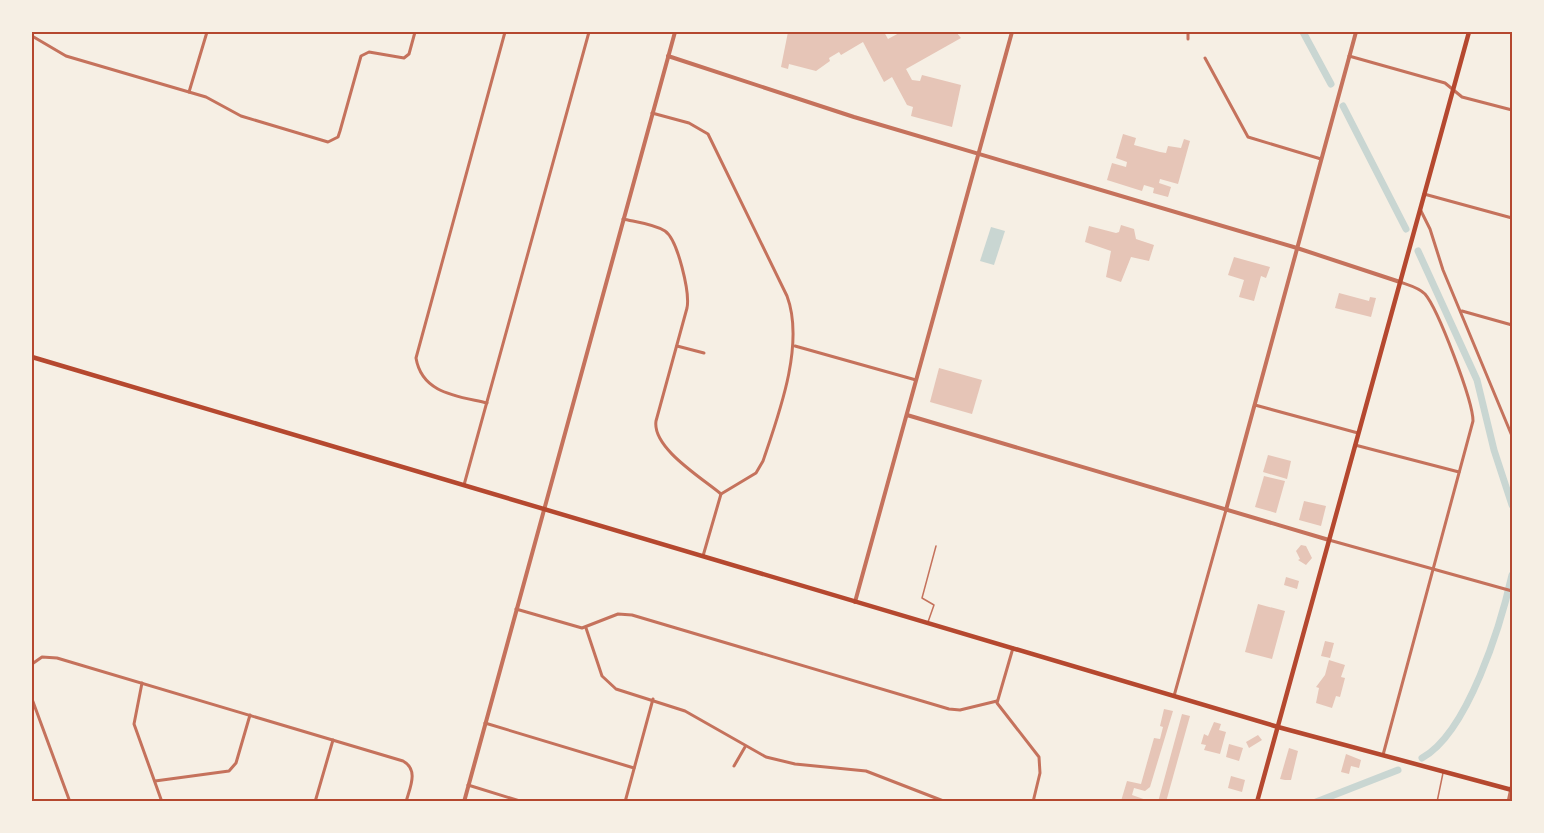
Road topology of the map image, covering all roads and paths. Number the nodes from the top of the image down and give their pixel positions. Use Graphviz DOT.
graph roads {
  1 [pos="207,32"];
  2 [pos="415,32"];
  3 [pos="505,32"];
  4 [pos="590,32"];
  5 [pos="675,32"];
  6 [pos="1012,32"];
  7 [pos="1188,32"];
  8 [pos="1356,32"];
  9 [pos="1469,32"];
  10 [pos="32,36"];
  11 [pos="1188,39"];
  12 [pos="668,56"];
  13 [pos="1349,56"];
  14 [pos="1205,58"];
  15 [pos="1453,89"];
  16 [pos="189,92"];
  17 [pos="1512,110"];
  18 [pos="652,113"];
  19 [pos="978,154"];
  20 [pos="1321,159"];
  21 [pos="1424,194"];
  22 [pos="1420,210"];
  23 [pos="1512,218"];
  24 [pos="624,219"];
  25 [pos="1297,248"];
  26 [pos="1400,282"];
  27 [pos="1462,311"];
  28 [pos="1512,325"];
  29 [pos="677,346"];
  30 [pos="795,346"];
  31 [pos="704,353"];
  32 [pos="32,357"];
  33 [pos="916,380"];
  34 [pos="487,403"];
  35 [pos="1255,405"];
  36 [pos="907,415"];
  37 [pos="1358,433"];
  38 [pos="1512,436"];
  39 [pos="1355,445"];
  40 [pos="1459,472"];
  41 [pos="464,485"];
  42 [pos="721,494"];
  43 [pos="544,509"];
  44 [pos="1226,510"];
  45 [pos="1329,540"];
  46 [pos="936,546"];
  47 [pos="703,556"];
  48 [pos="1433,569"];
  49 [pos="1510,590"];
  50 [pos="855,602"];
  51 [pos="516,609"];
  52 [pos="928,623"];
  53 [pos="586,628"];
  54 [pos="1013,648"];
  55 [pos="32,664"];
  56 [pos="142,683"];
  57 [pos="1174,696"];
  58 [pos="32,699"];
  59 [pos="653,699"];
  60 [pos="997,701"];
  61 [pos="250,715"];
  62 [pos="485,723"];
  63 [pos="1278,727"];
  64 [pos="333,740"];
  65 [pos="745,747"];
  66 [pos="1383,755"];
  67 [pos="734,766"];
  68 [pos="634,768"];
  69 [pos="1444,772"];
  70 [pos="155,781"];
  71 [pos="1512,783"];
  72 [pos="468,785"];
  73 [pos="1512,790"];
  74 [pos="70,801"];
  75 [pos="162,801"];
  76 [pos="315,801"];
  77 [pos="406,801"];
  78 [pos="464,801"];
  79 [pos="523,801"];
  80 [pos="625,801"];
  81 [pos="946,801"];
  82 [pos="1033,801"];
  83 [pos="1257,801"];
  84 [pos="1437,801"];
  85 [pos="1508,801"];
  1 -- 16 [label="street"];
  2 -- 16 [label="street"];
  3 -- 34 [label="street"];
  4 -- 34 [label="street"];
  5 -- 12 [label="street"];
  6 -- 19 [label="street"];
  7 -- 11 [label="street"];
  8 -- 13 [label="street"];
  9 -- 15 [label="main road"];
  10 -- 16 [label="street"];
  12 -- 18 [label="street"];
  12 -- 19 [label="street"];
  13 -- 15 [label="street"];
  13 -- 20 [label="street"];
  14 -- 20 [label="street"];
  15 -- 17 [label="street"];
  15 -- 21 [label="main road"];
  18 -- 24 [label="street"];
  18 -- 30 [label="street"];
  19 -- 25 [label="street"];
  19 -- 33 [label="street"];
  20 -- 25 [label="street"];
  21 -- 22 [label="main road"];
  21 -- 23 [label="street"];
  22 -- 26 [label="main road"];
  22 -- 27 [label="street"];
  24 -- 29 [label="street"];
  24 -- 43 [label="street"];
  25 -- 26 [label="street"];
  25 -- 35 [label="street"];
  26 -- 37 [label="main road"];
  26 -- 40 [label="street"];
  27 -- 28 [label="street"];
  27 -- 38 [label="street"];
  29 -- 31 [label="street"];
  29 -- 42 [label="street"];
  30 -- 33 [label="street"];
  30 -- 42 [label="street"];
  32 -- 41 [label="main road"];
  33 -- 36 [label="street"];
  34 -- 41 [label="street"];
  35 -- 37 [label="street"];
  35 -- 44 [label="street"];
  36 -- 44 [label="street"];
  36 -- 50 [label="street"];
  37 -- 39 [label="main road"];
  39 -- 40 [label="street"];
  39 -- 45 [label="main road"];
  40 -- 48 [label="street"];
  41 -- 43 [label="main road"];
  42 -- 47 [label="street"];
  43 -- 47 [label="main road"];
  43 -- 51 [label="street"];
  44 -- 45 [label="street"];
  44 -- 57 [label="street"];
  45 -- 48 [label="street"];
  45 -- 63 [label="main road"];
  46 -- 52 [label="lane"];
  47 -- 50 [label="main road"];
  48 -- 49 [label="street"];
  48 -- 66 [label="street"];
  50 -- 52 [label="main road"];
  51 -- 53 [label="street"];
  51 -- 62 [label="street"];
  52 -- 54 [label="main road"];
  53 -- 59 [label="street"];
  53 -- 60 [label="street"];
  54 -- 57 [label="main road"];
  54 -- 60 [label="street"];
  55 -- 56 [label="street"];
  56 -- 61 [label="street"];
  56 -- 70 [label="street"];
  57 -- 63 [label="main road"];
  58 -- 74 [label="street"];
  59 -- 65 [label="street"];
  59 -- 68 [label="street"];
  60 -- 82 [label="street"];
  61 -- 64 [label="street"];
  61 -- 70 [label="street"];
  62 -- 68 [label="street"];
  62 -- 72 [label="street"];
  63 -- 66 [label="main road"];
  63 -- 83 [label="main road"];
  64 -- 76 [label="street"];
  64 -- 77 [label="street"];
  65 -- 67 [label="street"];
  65 -- 81 [label="street"];
  66 -- 69 [label="main road"];
  68 -- 80 [label="street"];
  69 -- 73 [label="main road"];
  69 -- 84 [label="lane"];
  70 -- 75 [label="street"];
  71 -- 73 [label="street"];
  72 -- 78 [label="street"];
  72 -- 79 [label="street"];
  73 -- 85 [label="street"];
}
